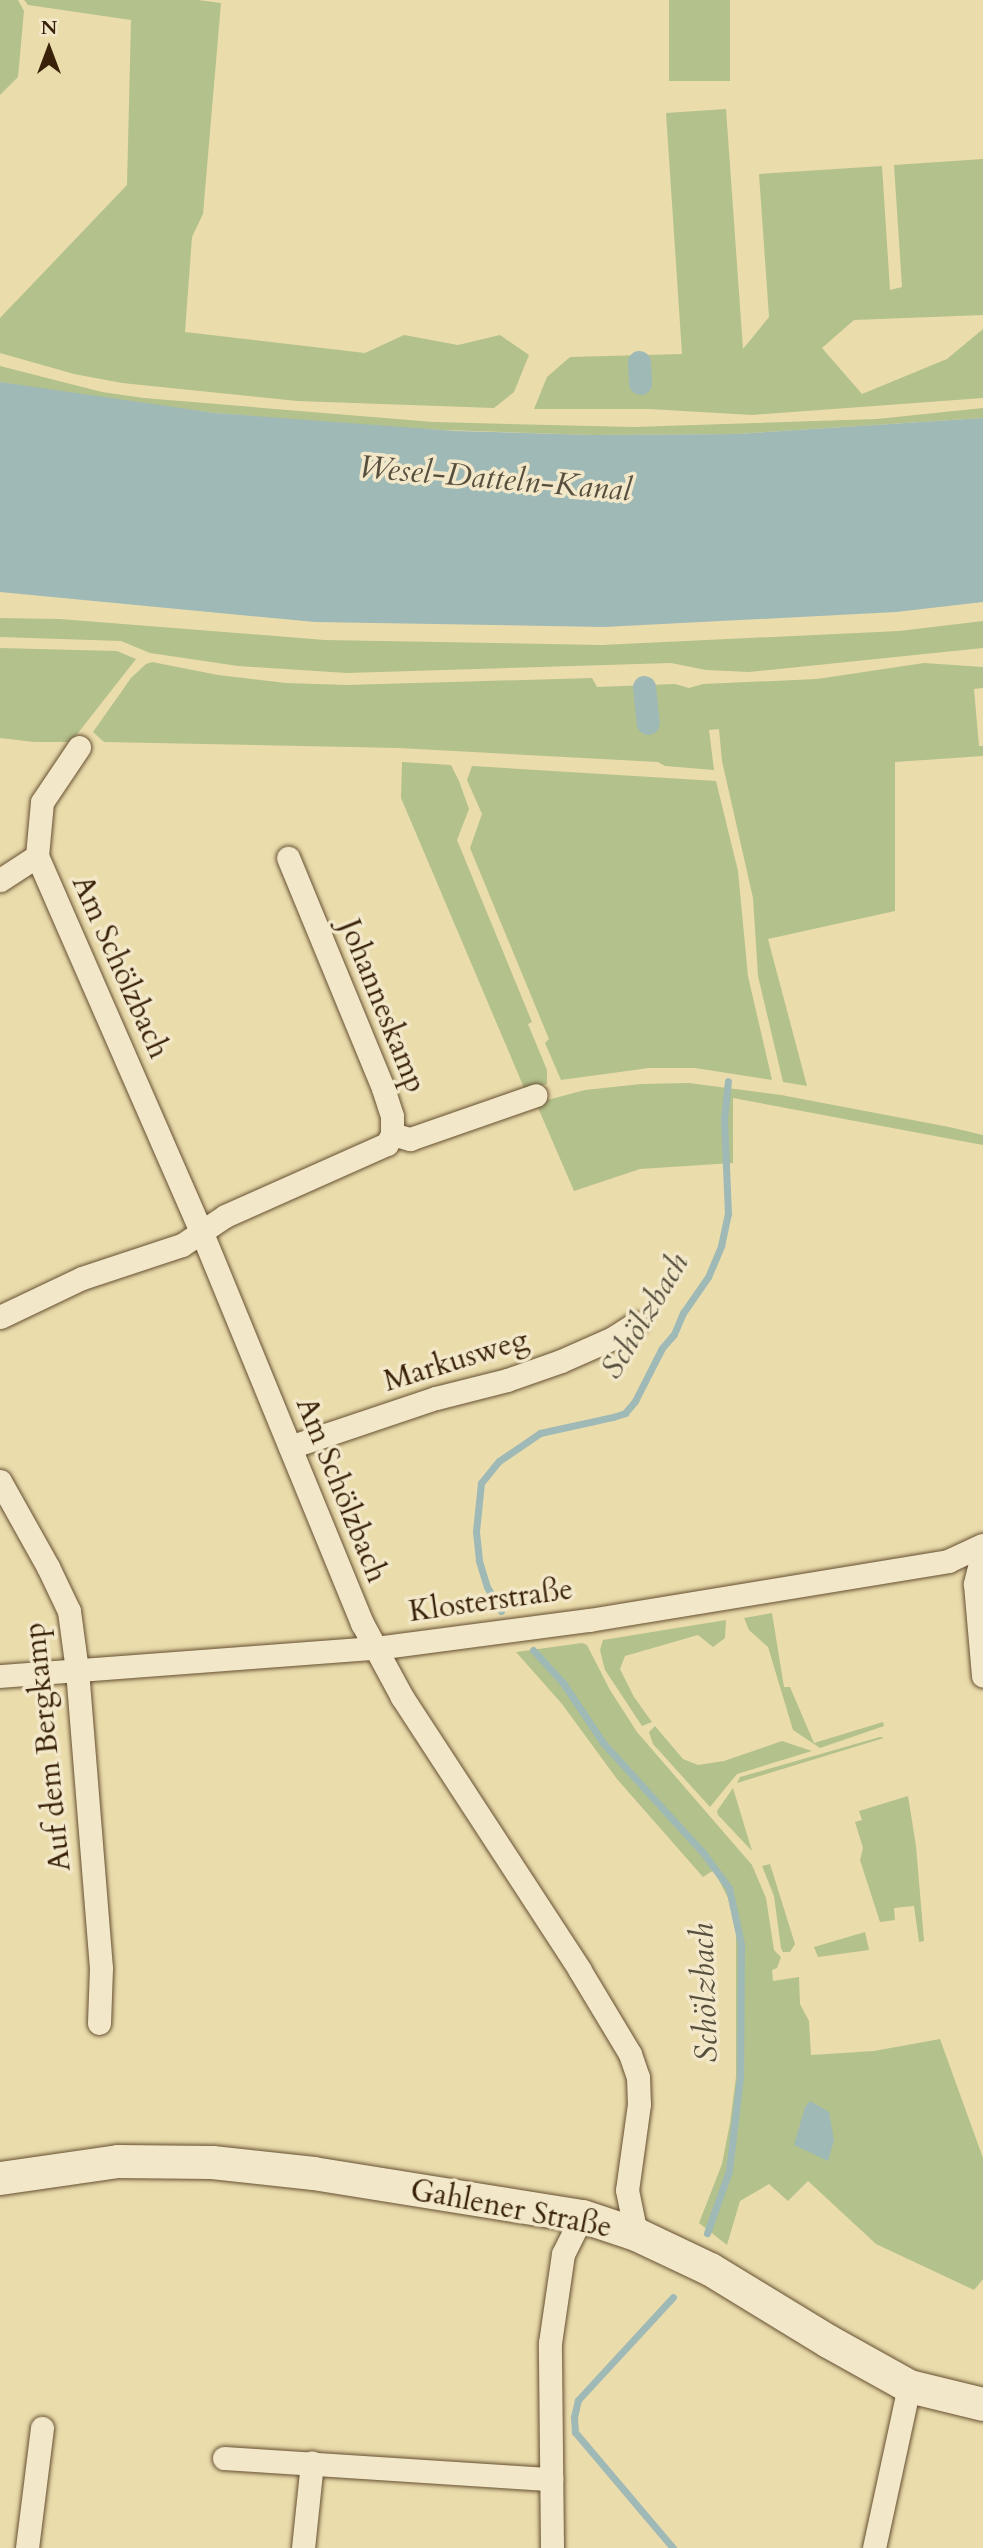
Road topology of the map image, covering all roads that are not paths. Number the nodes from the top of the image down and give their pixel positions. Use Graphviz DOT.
graph roads {
  1 [pos="79,747"];
  2 [pos="37,856"];
  3 [pos="288,858"];
  4 [pos="0,880"];
  5 [pos="536,1095"];
  6 [pos="392,1134"];
  7 [pos="202,1233"];
  8 [pos="0,1317"];
  9 [pos="636,1323"];
  10 [pos="290,1447"];
  11 [pos="0,1481"];
  12 [pos="983,1545"];
  13 [pos="983,1551"];
  14 [pos="376,1648"];
  15 [pos="77,1670"];
  16 [pos="0,1676"];
  17 [pos="983,1676"];
  18 [pos="99,2023"];
  19 [pos="0,2178"];
  20 [pos="582,2216"];
  21 [pos="636,2234"];
  22 [pos="909,2386"];
  23 [pos="983,2404"];
  24 [pos="42,2428"];
  25 [pos="225,2458"];
  26 [pos="312,2462"];
  27 [pos="551,2479"];
  28 [pos="27,2548"];
  29 [pos="303,2548"];
  30 [pos="552,2548"];
  31 [pos="874,2548"];
  1 -- 2 [label="street, Am Schölzbach"];
  2 -- 4 [label="street"];
  2 -- 7 [label="street, Am Schölzbach"];
  3 -- 6 [label="street, Johanneskamp"];
  5 -- 6 [label="street"];
  6 -- 7 [label="street, Johanneskamp"];
  7 -- 8 [label="street"];
  7 -- 10 [label="street, Am Schölzbach"];
  9 -- 10 [label="street, Markusweg"];
  10 -- 14 [label="street, Am Schölzbach"];
  11 -- 15 [label="street, Auf dem Bergkamp"];
  12 -- 14 [label="street, Klosterstraße"];
  13 -- 17 [label="street"];
  14 -- 15 [label="street, Klosterstraße"];
  14 -- 21 [label="street, Am Schölzbach"];
  15 -- 16 [label="street, Klosterstraße"];
  15 -- 18 [label="street, Auf dem Bergkamp"];
  19 -- 20 [label="main road, Gahlener Straße"];
  20 -- 21 [label="main road, Gahlener Straße"];
  20 -- 27 [label="street"];
  21 -- 22 [label="main road, Gahlener Straße"];
  22 -- 23 [label="main road, Gahlener Straße"];
  22 -- 31 [label="street"];
  24 -- 28 [label="street"];
  25 -- 26 [label="street"];
  26 -- 27 [label="street"];
  26 -- 29 [label="street"];
  27 -- 30 [label="street"];
}
